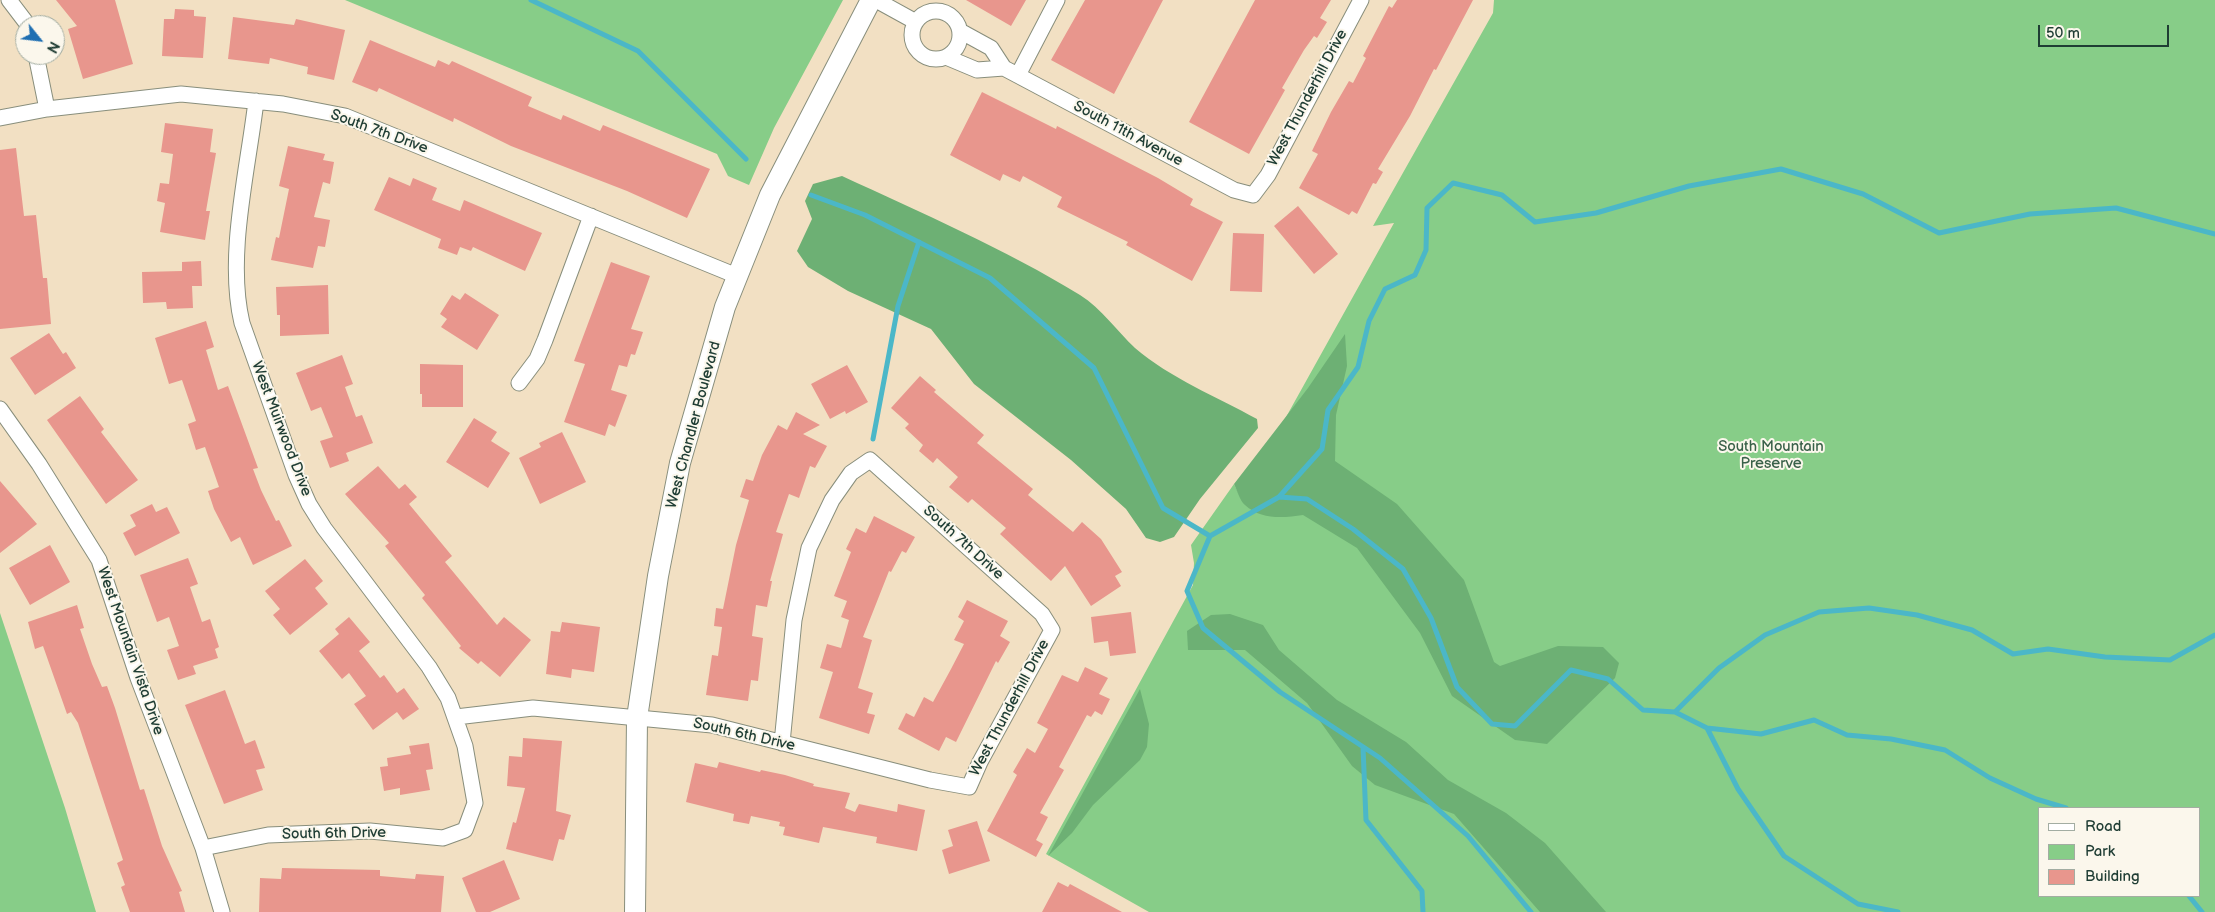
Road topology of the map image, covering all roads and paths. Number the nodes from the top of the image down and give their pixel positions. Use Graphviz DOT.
graph roads {
  1 [pos="9,0"];
  2 [pos="871,0"];
  3 [pos="876,0"];
  4 [pos="1057,0"];
  5 [pos="1361,0"];
  6 [pos="20,15"];
  7 [pos="916,22"];
  8 [pos="960,31"];
  9 [pos="946,57"];
  10 [pos="38,65"];
  11 [pos="1011,72"];
  12 [pos="256,101"];
  13 [pos="47,110"];
  14 [pos="0,118"];
  15 [pos="1253,195"];
  16 [pos="590,216"];
  17 [pos="737,276"];
  18 [pos="519,383"];
  19 [pos="0,409"];
  20 [pos="1052,630"];
  21 [pos="456,717"];
  22 [pos="637,718"];
  23 [pos="782,743"];
  24 [pos="968,787"];
  25 [pos="465,830"];
  26 [pos="203,848"];
  27 [pos="222,912"];
  28 [pos="635,912"];
  1 -- 6 [label="street"];
  2 -- 17 [label="main road, West Chandler Boulevard"];
  3 -- 7 [label="street"];
  4 -- 11 [label="street"];
  5 -- 15 [label="street, West Thunderhill Drive"];
  7 -- 8 [label="street, South 11th Avenue"];
  7 -- 9 [label="street"];
  8 -- 9 [label="street"];
  8 -- 11 [label="street, South 11th Avenue"];
  9 -- 11 [label="street"];
  10 -- 13 [label="street"];
  11 -- 15 [label="street, South 11th Avenue"];
  12 -- 13 [label="street, South 7th Drive"];
  12 -- 16 [label="street, South 7th Drive"];
  12 -- 21 [label="street, West Muirwood Drive"];
  13 -- 14 [label="street, South 7th Drive"];
  16 -- 17 [label="street, South 7th Drive"];
  16 -- 18 [label="street"];
  17 -- 22 [label="main road, West Chandler Boulevard"];
  19 -- 26 [label="street, West Mountain Vista Drive"];
  20 -- 23 [label="street, South 7th Drive"];
  20 -- 24 [label="street, West Thunderhill Drive"];
  21 -- 22 [label="street, South 6th Drive"];
  21 -- 25 [label="street, West Muirwood Drive"];
  22 -- 23 [label="street, South 6th Drive"];
  22 -- 28 [label="main road, West Chandler Boulevard"];
  23 -- 24 [label="street, South 6th Drive"];
  25 -- 26 [label="street, South 6th Drive"];
  26 -- 27 [label="street, West Mountain Vista Drive"];
}
